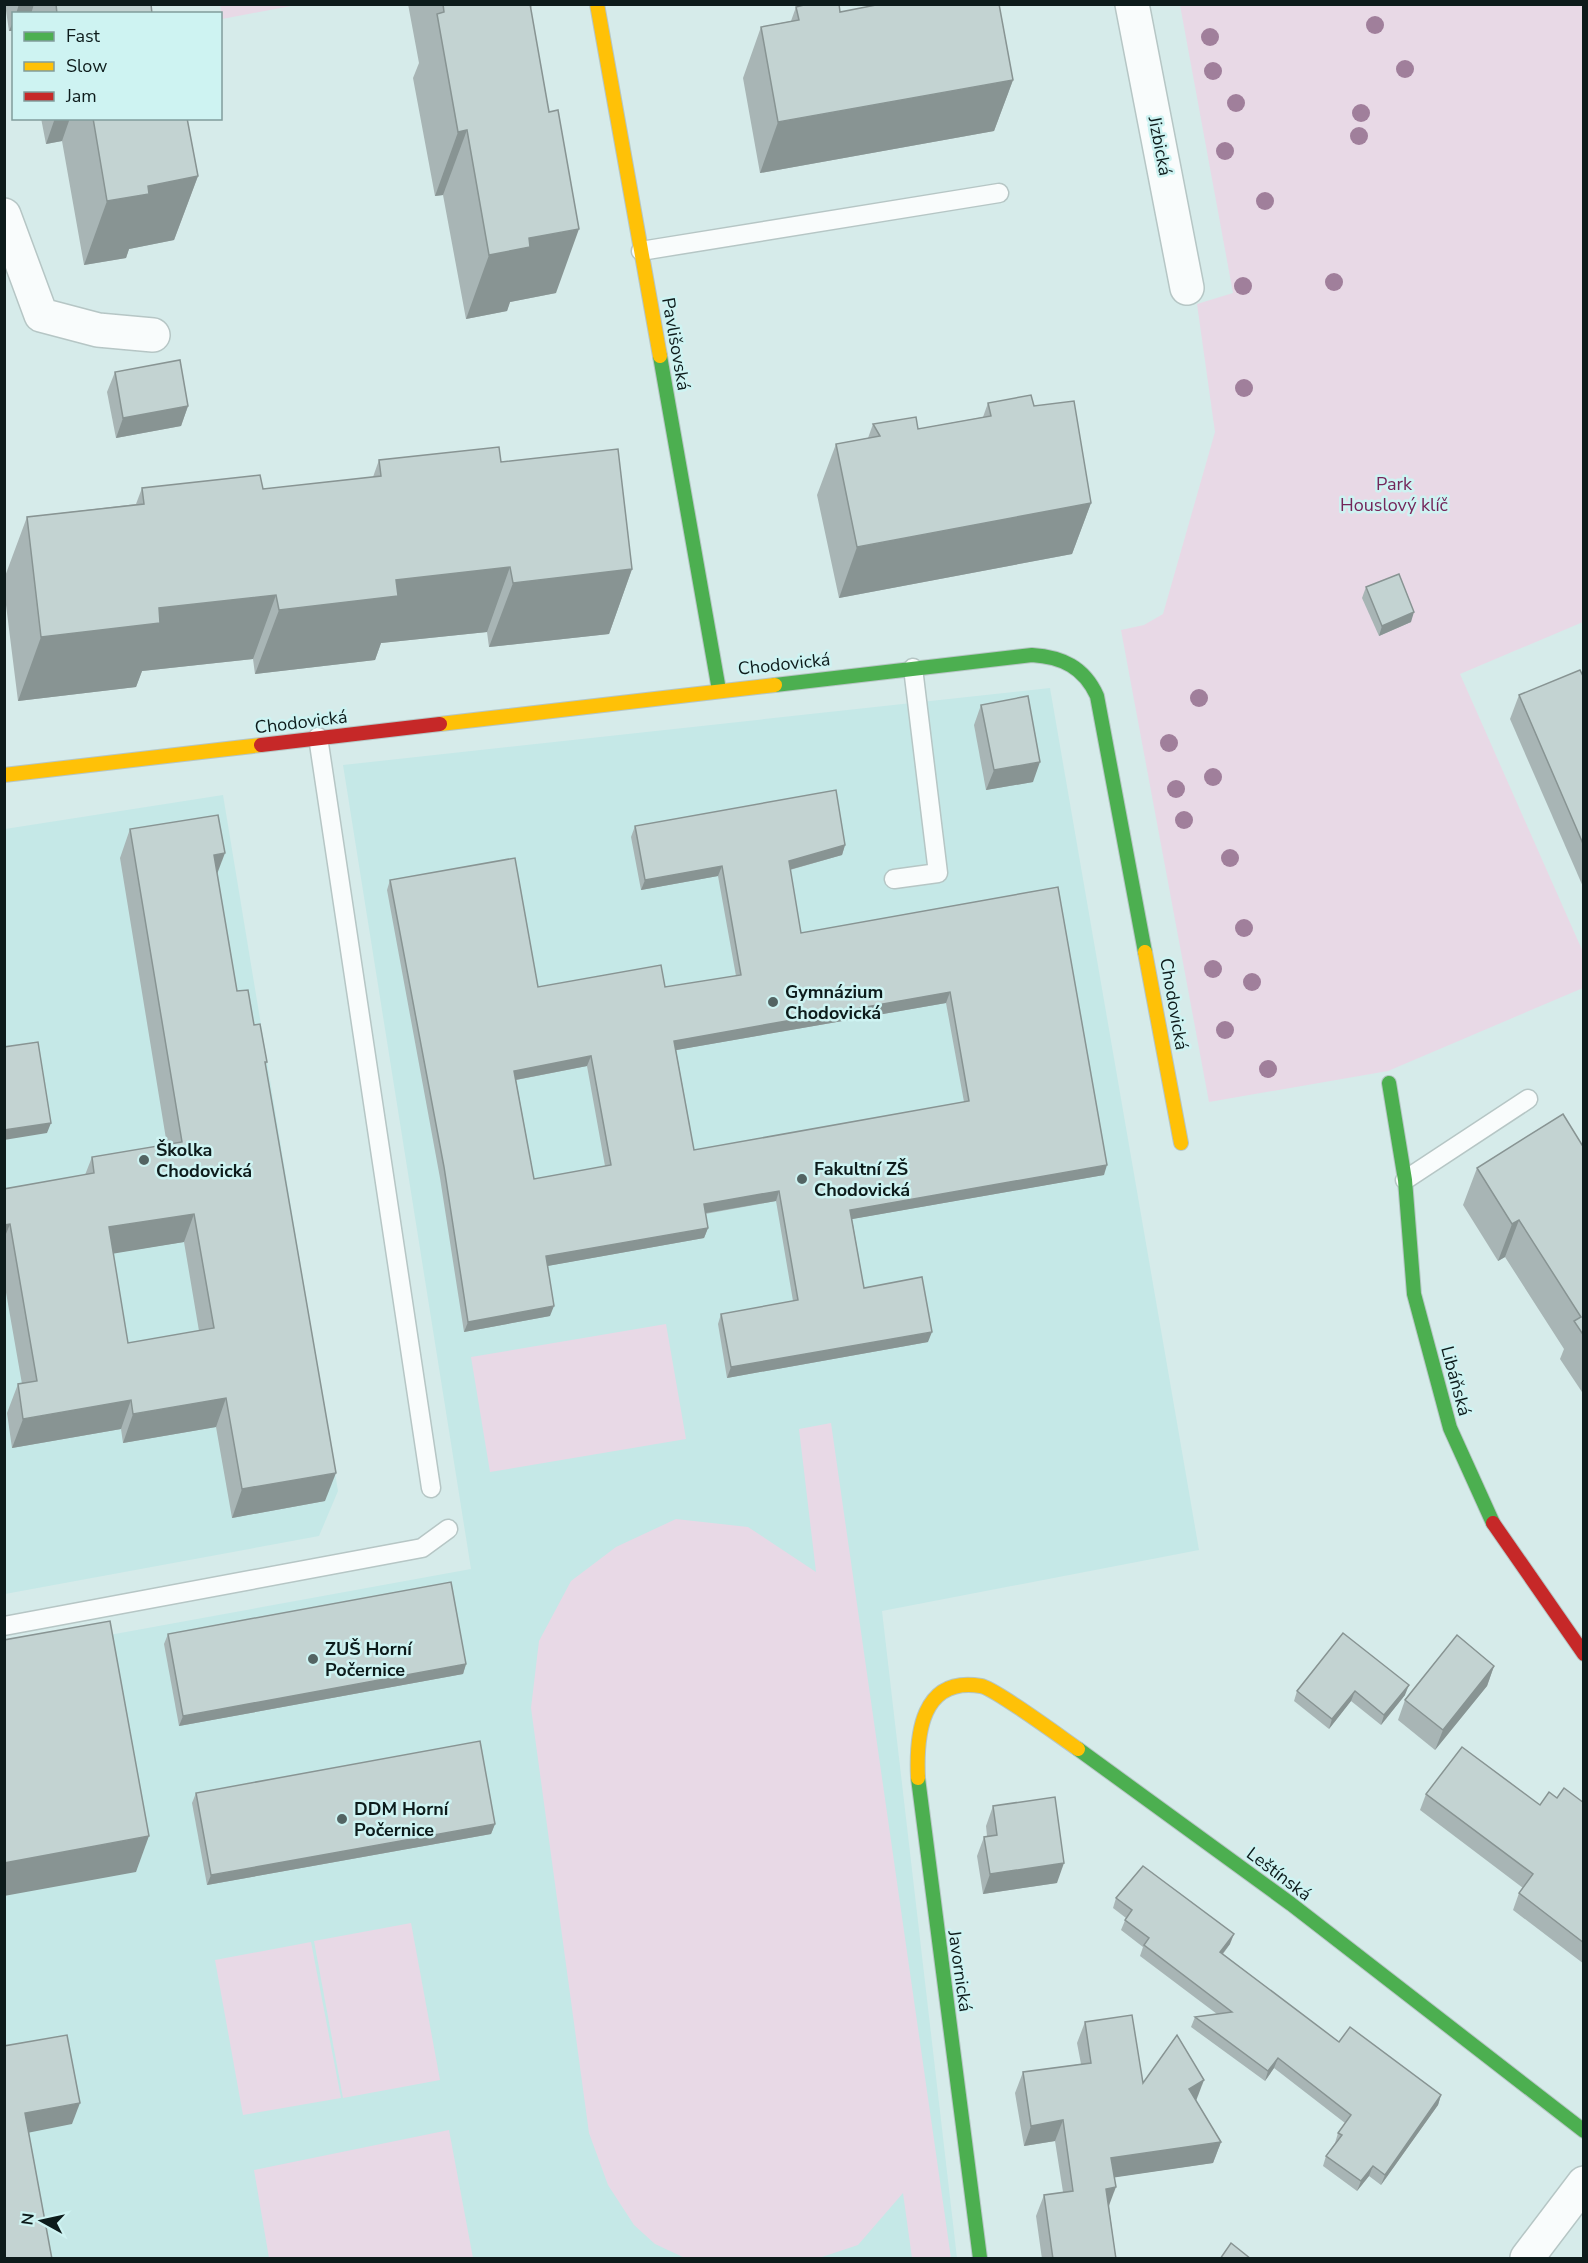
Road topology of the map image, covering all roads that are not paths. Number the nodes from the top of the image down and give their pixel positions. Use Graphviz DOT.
graph roads {
  1 [pos="597,4"];
  2 [pos="1132,4"];
  3 [pos="999,193"];
  4 [pos="4,215"];
  5 [pos="641,251"];
  6 [pos="1187,288"];
  7 [pos="153,335"];
  8 [pos="913,668"];
  9 [pos="719,690"];
  10 [pos="318,738"];
  11 [pos="4,775"];
  12 [pos="894,879"];
  13 [pos="1389,1083"];
  14 [pos="1528,1099"];
  15 [pos="1181,1143"];
  16 [pos="1405,1180"];
  17 [pos="431,1488"];
  18 [pos="448,1528"];
  19 [pos="4,1626"];
  20 [pos="1584,1654"];
  21 [pos="939,1695"];
  22 [pos="1584,2131"];
  23 [pos="1584,2183"];
  24 [pos="980,2259"];
  25 [pos="1527,2259"];
  1 -- 5 [label="street, Pavlišovská"];
  2 -- 6 [label="street, Jizbická"];
  3 -- 5 [label="lane"];
  4 -- 7 [label="street"];
  5 -- 9 [label="street, Pavlišovská"];
  8 -- 9 [label="street, Chodovická"];
  8 -- 12 [label="lane"];
  8 -- 15 [label="street, Chodovická"];
  9 -- 10 [label="street, Chodovická"];
  10 -- 11 [label="street, Chodovická"];
  10 -- 17 [label="lane"];
  13 -- 16 [label="street, Libáňská"];
  14 -- 16 [label="lane"];
  16 -- 20 [label="street, Libáňská"];
  18 -- 19 [label="lane"];
  21 -- 22 [label="street, Leštínská"];
  21 -- 24 [label="street, Javornická"];
  23 -- 25 [label="street"];
}
